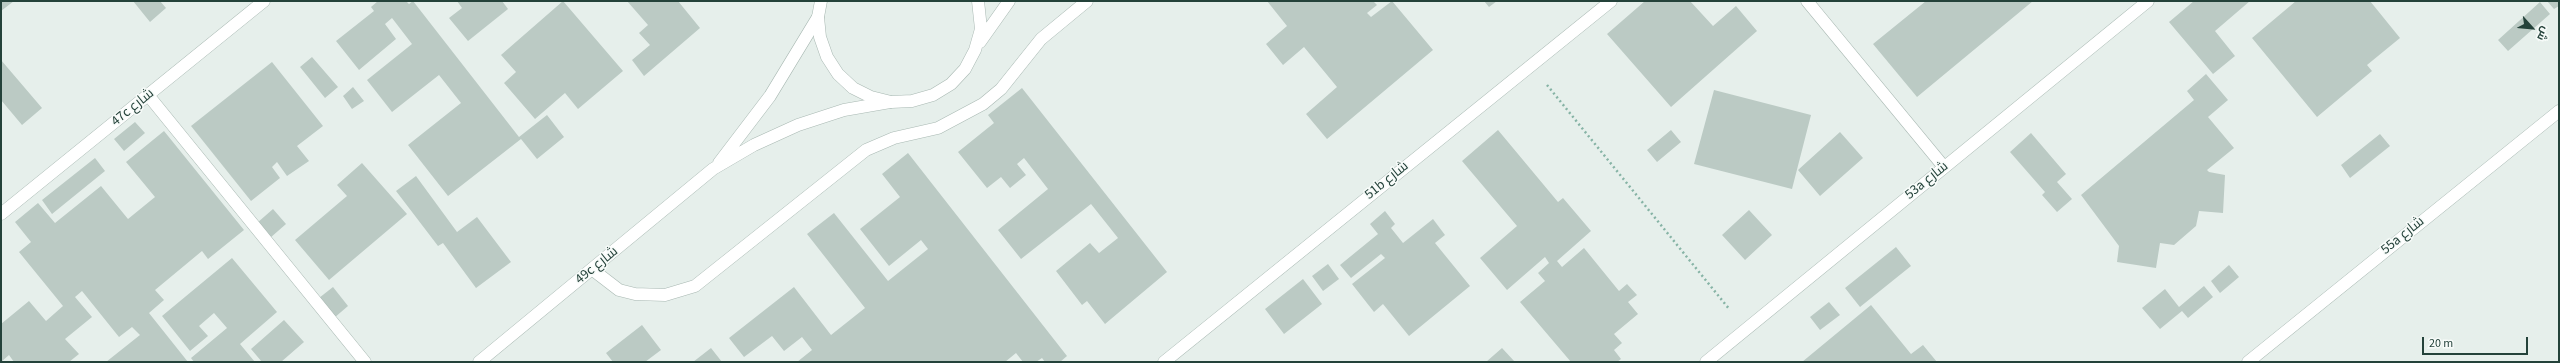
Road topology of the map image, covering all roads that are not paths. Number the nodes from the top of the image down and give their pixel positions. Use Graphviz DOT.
graph roads {
  1 [pos="264,1"];
  2 [pos="821,1"];
  3 [pos="978,1"];
  4 [pos="1009,1"];
  5 [pos="1087,1"];
  6 [pos="1611,1"];
  7 [pos="1808,1"];
  8 [pos="2148,1"];
  9 [pos="818,17"];
  10 [pos="975,50"];
  11 [pos="148,95"];
  12 [pos="891,102"];
  13 [pos="2559,111"];
  14 [pos="1944,167"];
  15 [pos="713,170"];
  16 [pos="1,214"];
  17 [pos="593,270"];
  18 [pos="365,362"];
  19 [pos="479,362"];
  20 [pos="1164,362"];
  21 [pos="1706,362"];
  22 [pos="2248,362"];
  1 -- 11 [label="street, 47c شارع"];
  2 -- 9 [label="street"];
  3 -- 10 [label="street"];
  4 -- 10 [label="street"];
  5 -- 17 [label="street"];
  6 -- 20 [label="street, 51b شارع"];
  7 -- 14 [label="street"];
  8 -- 14 [label="street, 53a شارع"];
  9 -- 12 [label="street"];
  9 -- 15 [label="street, 49c شارع"];
  10 -- 12 [label="street"];
  11 -- 16 [label="street, 47c شارع"];
  11 -- 18 [label="street"];
  12 -- 15 [label="street, 49c شارع"];
  13 -- 22 [label="street, 55a شارع"];
  14 -- 21 [label="street, 53a شارع"];
  15 -- 17 [label="street, 49c شارع"];
  17 -- 19 [label="street, 49c شارع"];
}
